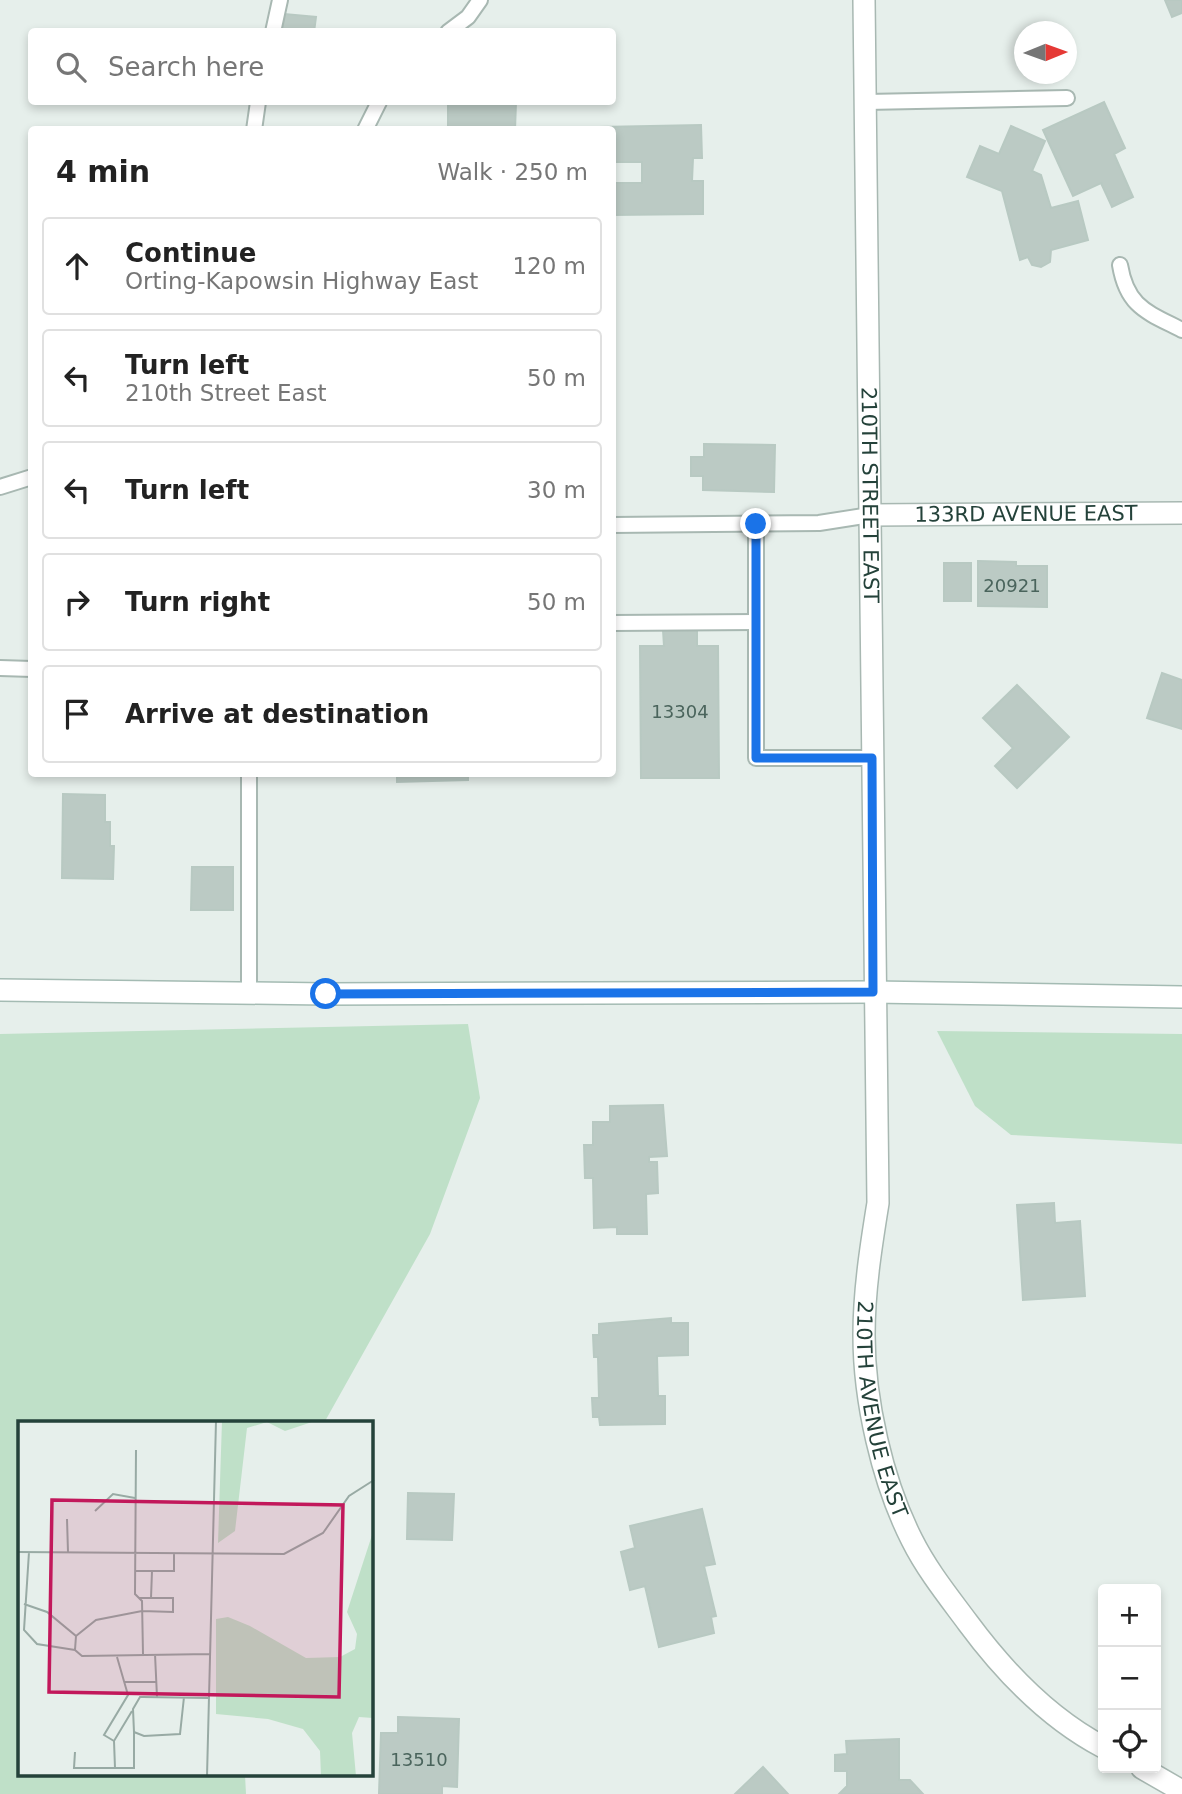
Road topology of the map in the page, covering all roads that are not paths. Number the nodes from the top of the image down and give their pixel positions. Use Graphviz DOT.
graph roads {
  1 [pos="280,0"];
  2 [pos="480,0"];
  3 [pos="864,0"];
  4 [pos="274,28"];
  5 [pos="453,28"];
  6 [pos="1067,98"];
  7 [pos="866,102"];
  8 [pos="258,105"];
  9 [pos="378,105"];
  10 [pos="255,126"];
  11 [pos="367,126"];
  12 [pos="1119,265"];
  13 [pos="1182,330"];
  14 [pos="28,478"];
  15 [pos="0,487"];
  16 [pos="1182,513"];
  17 [pos="870,514"];
  18 [pos="756,524"];
  19 [pos="616,526"];
  20 [pos="756,622"];
  21 [pos="616,623"];
  22 [pos="0,668"];
  23 [pos="28,668"];
  24 [pos="872,758"];
  25 [pos="249,777"];
  26 [pos="0,990"];
  27 [pos="873,992"];
  28 [pos="249,993"];
  29 [pos="1182,997"];
  30 [pos="1098,1744"];
  31 [pos="1151,1773"];
  32 [pos="1182,1791"];
  1 -- 4 [label="lane"];
  2 -- 5 [label="lane"];
  3 -- 7 [label="street, 210TH STREET EAST"];
  6 -- 7 [label="lane"];
  7 -- 17 [label="street, 210TH STREET EAST"];
  8 -- 10 [label="lane"];
  9 -- 11 [label="lane"];
  12 -- 13 [label="lane"];
  14 -- 15 [label="lane"];
  16 -- 17 [label="street, 133RD AVENUE EAST"];
  17 -- 18 [label="lane"];
  17 -- 24 [label="street, 210TH STREET EAST"];
  18 -- 19 [label="lane"];
  18 -- 20 [label="lane"];
  20 -- 21 [label="lane"];
  20 -- 24 [label="lane"];
  22 -- 23 [label="lane"];
  24 -- 27 [label="street, 210TH STREET EAST"];
  25 -- 28 [label="lane"];
  26 -- 28 [label="street"];
  27 -- 28 [label="street"];
  27 -- 29 [label="street"];
  27 -- 30 [label="street, 210TH AVENUE EAST"];
  31 -- 32 [label="street"];
}
